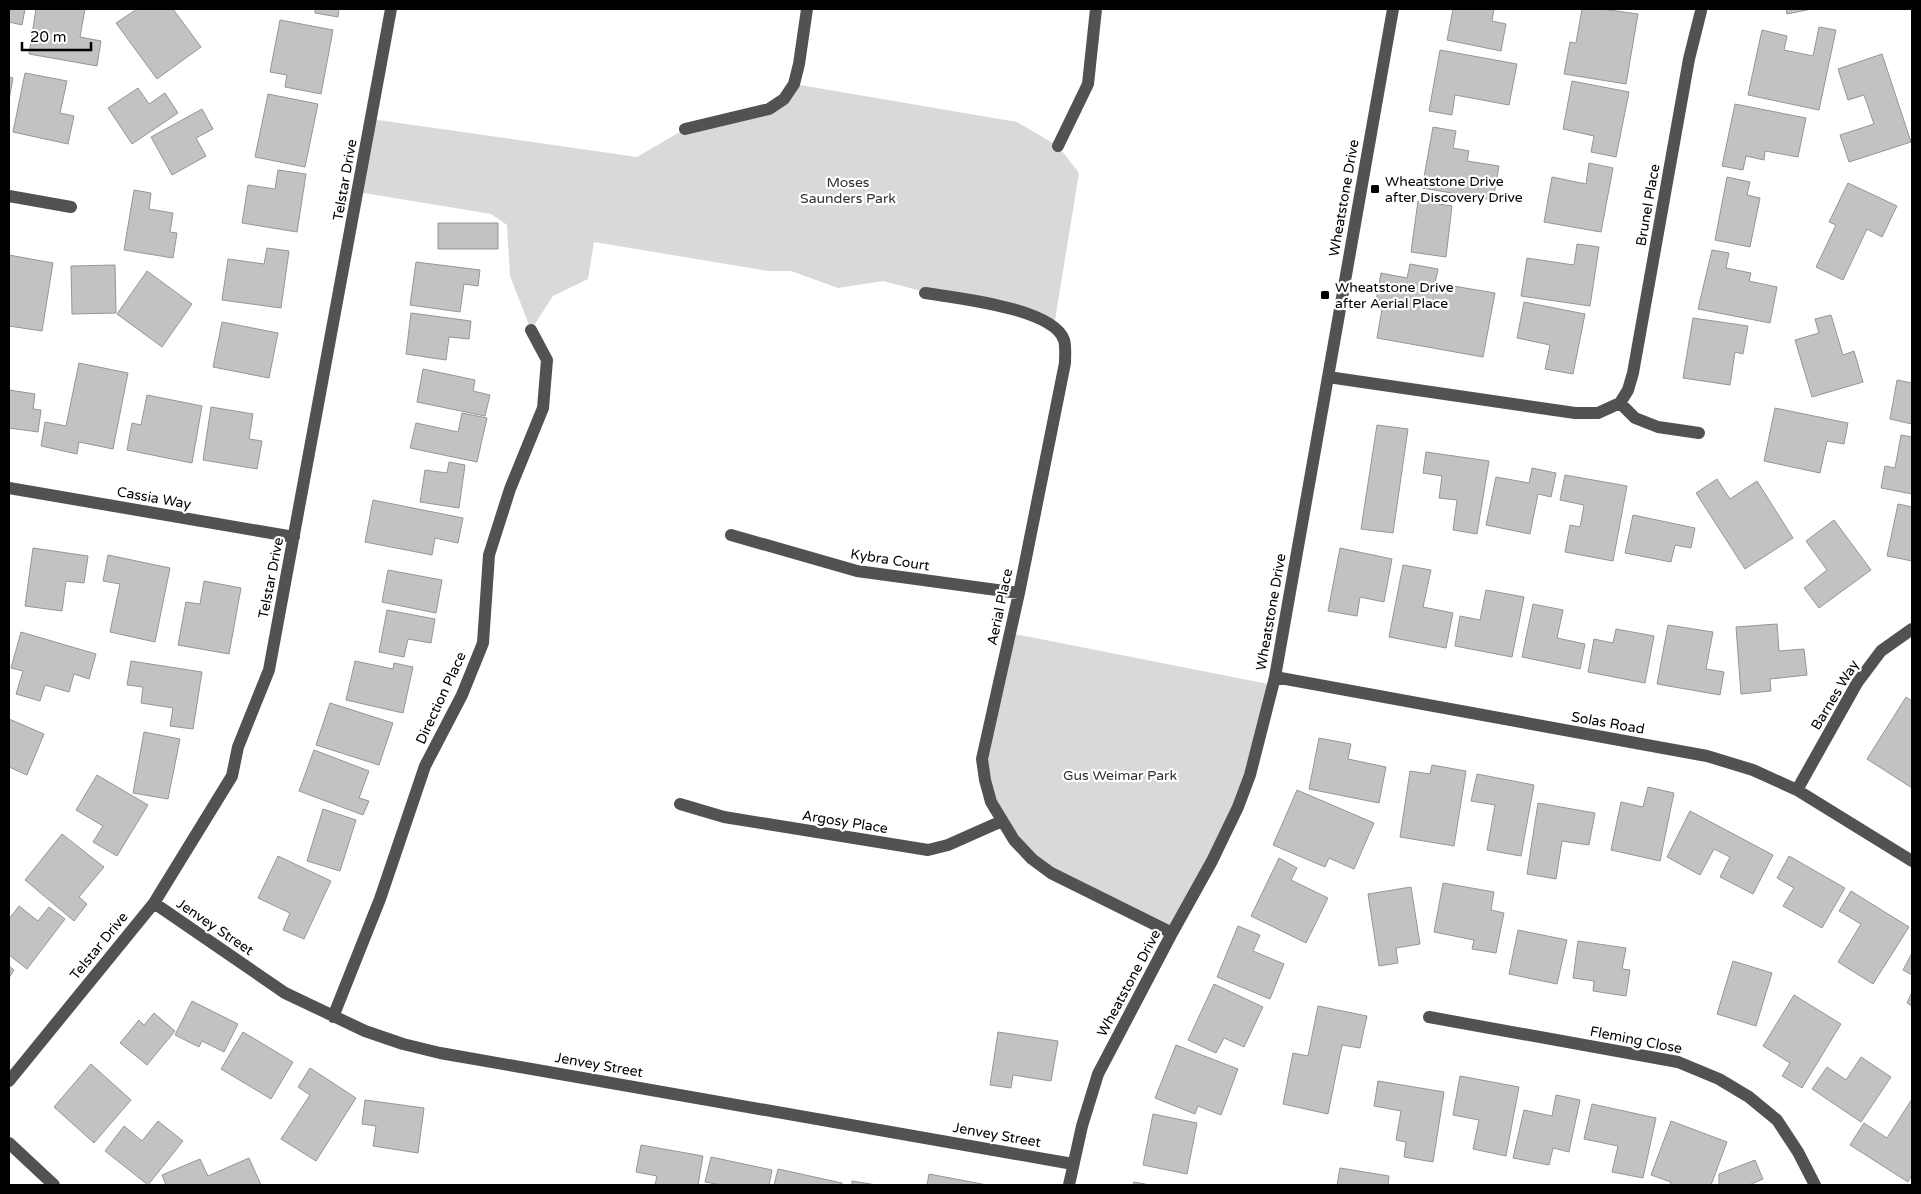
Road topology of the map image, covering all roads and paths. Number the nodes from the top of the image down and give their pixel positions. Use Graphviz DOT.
graph roads {
  1 [pos="392,9"];
  2 [pos="807,9"];
  3 [pos="1096,9"];
  4 [pos="1393,9"];
  5 [pos="1701,11"];
  6 [pos="685,129"];
  7 [pos="1058,146"];
  8 [pos="9,196"];
  9 [pos="71,207"];
  10 [pos="925,293"];
  11 [pos="531,330"];
  12 [pos="1328,377"];
  13 [pos="1620,403"];
  14 [pos="1699,433"];
  15 [pos="9,488"];
  16 [pos="731,535"];
  17 [pos="294,537"];
  18 [pos="1019,593"];
  19 [pos="1912,629"];
  20 [pos="1275,677"];
  21 [pos="1797,790"];
  22 [pos="680,804"];
  23 [pos="1002,821"];
  24 [pos="1912,861"];
  25 [pos="154,903"];
  26 [pos="1172,933"];
  27 [pos="333,1017"];
  28 [pos="1429,1017"];
  29 [pos="9,1081"];
  30 [pos="9,1143"];
  31 [pos="1073,1164"];
  32 [pos="54,1185"];
  33 [pos="1069,1185"];
  34 [pos="1815,1185"];
  1 -- 17 [label="street, Telstar Drive"];
  2 -- 6 [label="street"];
  3 -- 7 [label="street"];
  4 -- 12 [label="street, Wheatstone Drive"];
  5 -- 13 [label="street, Brunel Place"];
  8 -- 9 [label="street"];
  10 -- 18 [label="street, Aerial Place"];
  11 -- 27 [label="street, Direction Place"];
  12 -- 13 [label="street"];
  12 -- 20 [label="street, Wheatstone Drive"];
  13 -- 14 [label="street"];
  15 -- 17 [label="street, Cassia Way"];
  16 -- 18 [label="street, Kybra Court"];
  17 -- 25 [label="street, Telstar Drive"];
  18 -- 23 [label="street, Aerial Place"];
  19 -- 21 [label="street, Barnes Way"];
  20 -- 21 [label="street, Solas Road"];
  20 -- 26 [label="street, Wheatstone Drive"];
  21 -- 24 [label="street, Solas Road"];
  22 -- 23 [label="street, Argosy Place"];
  23 -- 26 [label="street, Aerial Place"];
  25 -- 27 [label="street, Jenvey Street"];
  25 -- 29 [label="street, Telstar Drive"];
  26 -- 31 [label="street, Wheatstone Drive"];
  27 -- 31 [label="street, Jenvey Street"];
  28 -- 34 [label="street, Fleming Close"];
  30 -- 32 [label="street"];
  31 -- 33 [label="street, Wheatstone Drive"];
}
